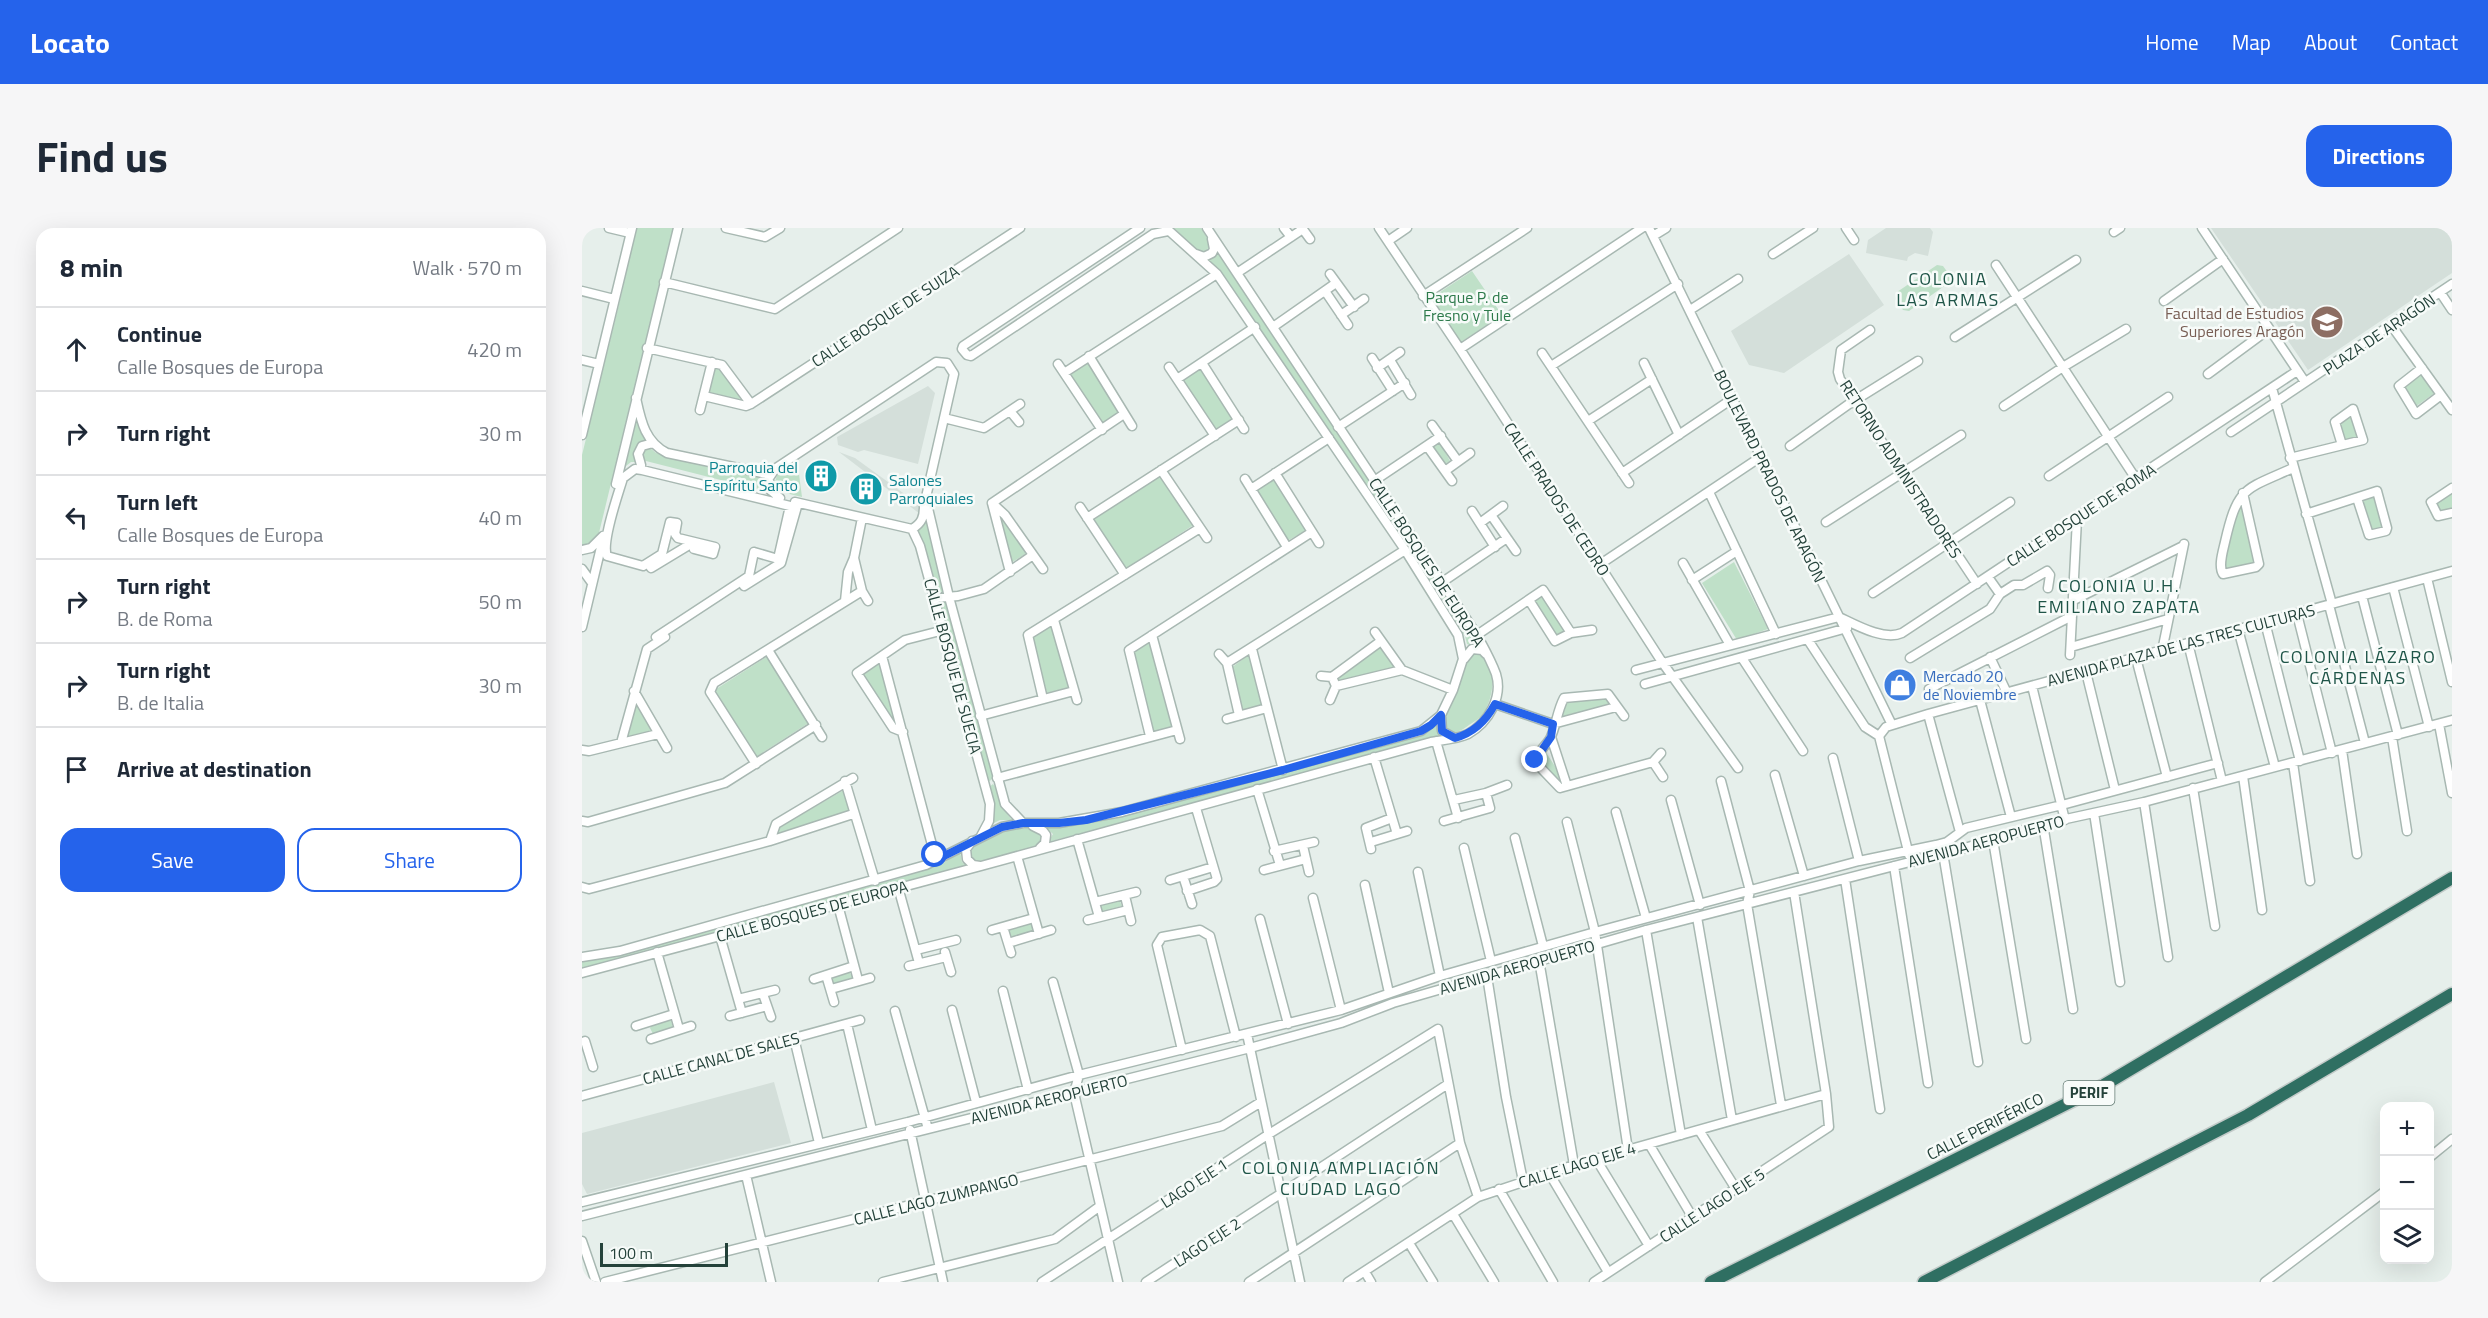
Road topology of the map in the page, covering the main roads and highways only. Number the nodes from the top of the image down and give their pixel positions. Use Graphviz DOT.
graph roads {
  1 [pos="2452,878"];
  2 [pos="2452,994"];
  3 [pos="1711,1282"];
  4 [pos="1924,1282"];
  1 -- 3 [label="highway, CALLE PERIFÉRICO / PERIF"];
  2 -- 4 [label="highway"];
}
